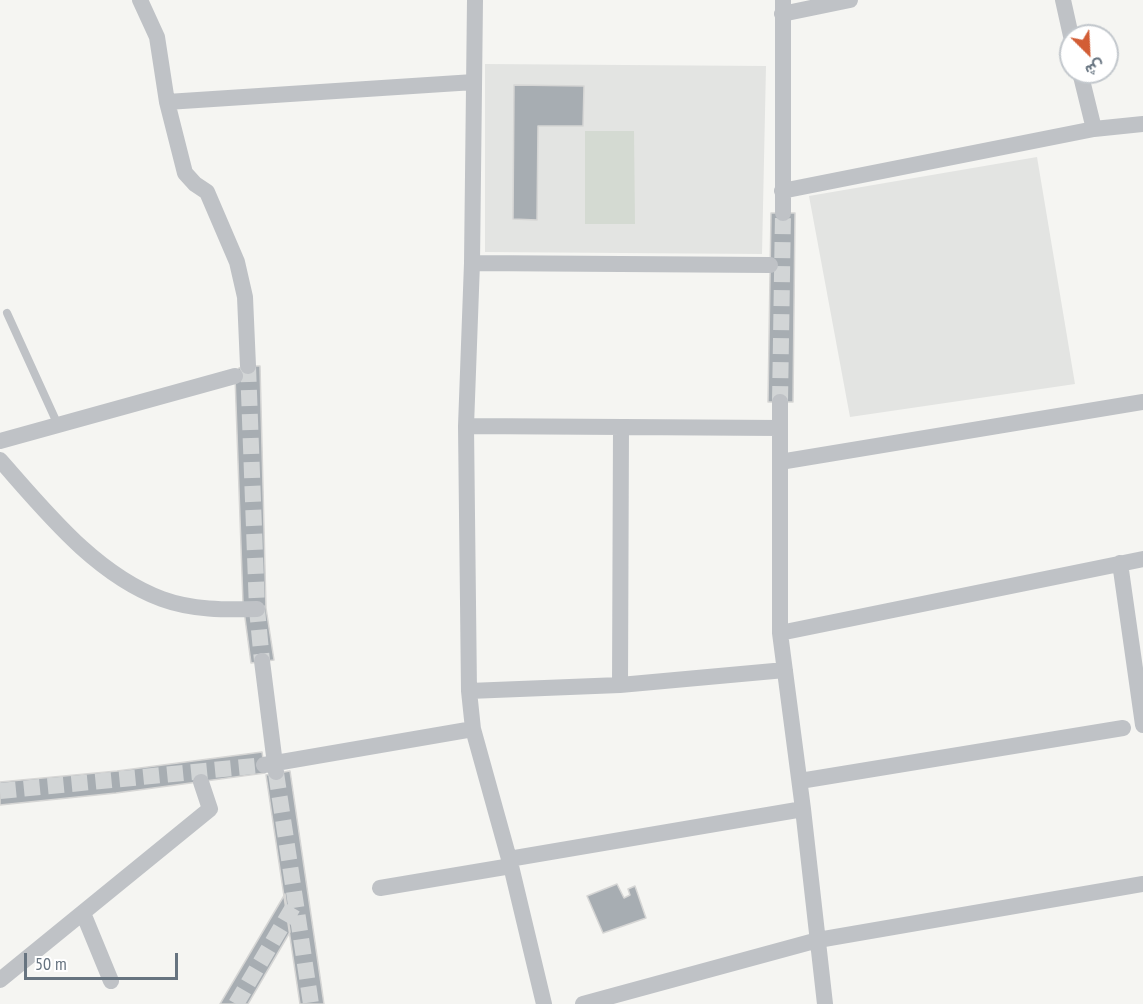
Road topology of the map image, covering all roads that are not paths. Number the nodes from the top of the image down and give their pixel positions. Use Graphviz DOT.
graph roads {
  1 [pos="140,0"];
  2 [pos="475,0"];
  3 [pos="850,0"];
  4 [pos="1063,0"];
  5 [pos="783,7"];
  6 [pos="1068,24"];
  7 [pos="474,82"];
  8 [pos="1083,84"];
  9 [pos="167,102"];
  10 [pos="1143,124"];
  11 [pos="1094,129"];
  12 [pos="782,190"];
  13 [pos="783,213"];
  14 [pos="472,263"];
  15 [pos="770,265"];
  16 [pos="7,313"];
  17 [pos="780,402"];
  18 [pos="1143,402"];
  19 [pos="58,424"];
  20 [pos="466,426"];
  21 [pos="621,428"];
  22 [pos="780,428"];
  23 [pos="0,441"];
  24 [pos="0,460"];
  25 [pos="780,462"];
  26 [pos="1143,559"];
  27 [pos="1120,563"];
  28 [pos="257,609"];
  29 [pos="780,633"];
  30 [pos="262,661"];
  31 [pos="785,670"];
  32 [pos="620,685"];
  33 [pos="469,692"];
  34 [pos="1143,725"];
  35 [pos="1123,728"];
  36 [pos="473,729"];
  37 [pos="800,781"];
  38 [pos="201,782"];
  39 [pos="803,809"];
  40 [pos="510,862"];
  41 [pos="1143,884"];
  42 [pos="380,888"];
  43 [pos="82,913"];
  44 [pos="818,940"];
  45 [pos="0,980"];
  46 [pos="111,981"];
  47 [pos="544,1004"];
  48 [pos="583,1004"];
  49 [pos="825,1004"];
  1 -- 9 [label="street"];
  2 -- 7 [label="street"];
  3 -- 5 [label="street"];
  4 -- 6 [label="street"];
  5 -- 12 [label="street"];
  7 -- 9 [label="street"];
  7 -- 14 [label="street"];
  8 -- 11 [label="street"];
  9 -- 19 [label="street"];
  10 -- 11 [label="street"];
  11 -- 12 [label="street"];
  12 -- 13 [label="street"];
  14 -- 15 [label="street"];
  14 -- 20 [label="street"];
  16 -- 19 [label="lane"];
  17 -- 22 [label="street"];
  18 -- 25 [label="street"];
  19 -- 23 [label="street"];
  20 -- 21 [label="street"];
  20 -- 33 [label="street"];
  21 -- 22 [label="street"];
  21 -- 32 [label="street"];
  22 -- 25 [label="street"];
  24 -- 28 [label="street"];
  25 -- 29 [label="street"];
  26 -- 27 [label="street"];
  27 -- 29 [label="street"];
  27 -- 34 [label="street"];
  29 -- 31 [label="street"];
  30 -- 36 [label="street"];
  31 -- 32 [label="street"];
  31 -- 37 [label="street"];
  32 -- 33 [label="street"];
  33 -- 36 [label="street"];
  35 -- 37 [label="street"];
  36 -- 40 [label="street"];
  37 -- 39 [label="street"];
  38 -- 43 [label="street"];
  39 -- 40 [label="street"];
  39 -- 44 [label="street"];
  40 -- 42 [label="street"];
  40 -- 47 [label="street"];
  41 -- 44 [label="street"];
  43 -- 45 [label="street"];
  43 -- 46 [label="street"];
  44 -- 48 [label="street"];
  44 -- 49 [label="street"];
}
